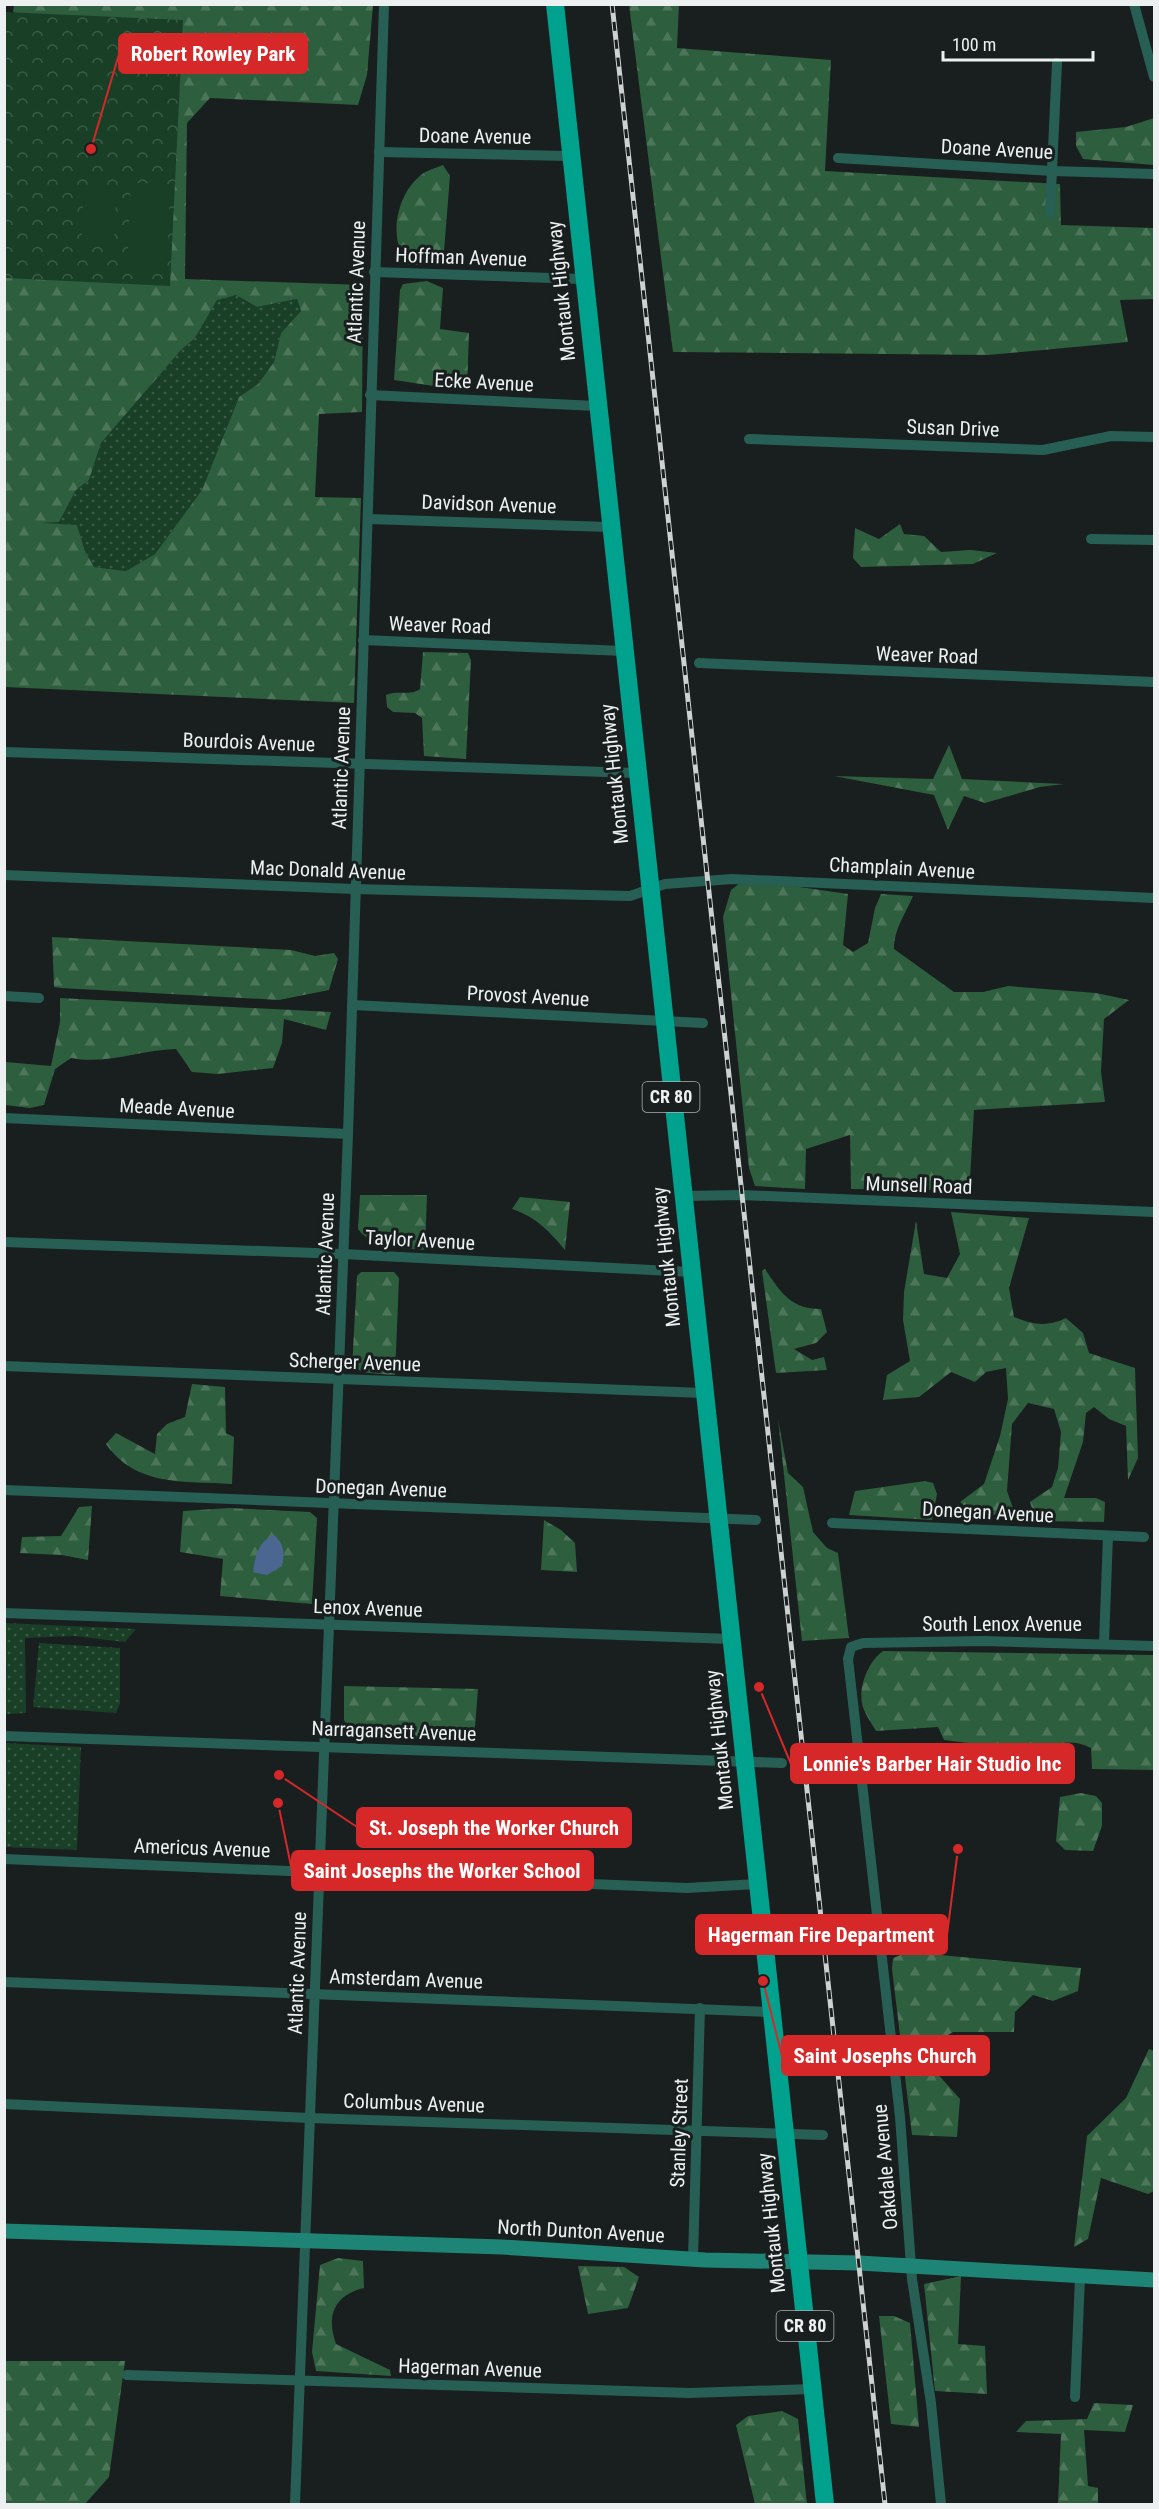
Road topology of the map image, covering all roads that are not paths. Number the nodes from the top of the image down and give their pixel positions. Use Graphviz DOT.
graph roads {
  1 [pos="384,4"];
  2 [pos="555,4"];
  3 [pos="1134,4"];
  4 [pos="1057,63"];
  5 [pos="1155,77"];
  6 [pos="379,152"];
  7 [pos="570,156"];
  8 [pos="838,158"];
  9 [pos="1052,171"];
  10 [pos="1155,174"];
  11 [pos="1050,213"];
  12 [pos="374,272"];
  13 [pos="582,279"];
  14 [pos="370,394"];
  15 [pos="596,406"];
  16 [pos="1155,437"];
  17 [pos="749,439"];
  18 [pos="368,519"];
  19 [pos="609,526"];
  20 [pos="1091,539"];
  21 [pos="1155,540"];
  22 [pos="363,640"];
  23 [pos="623,651"];
  24 [pos="699,663"];
  25 [pos="1155,682"];
  26 [pos="4,752"];
  27 [pos="359,764"];
  28 [pos="636,773"];
  29 [pos="4,875"];
  30 [pos="356,889"];
  31 [pos="649,889"];
  32 [pos="1155,898"];
  33 [pos="4,996"];
  34 [pos="39,998"];
  35 [pos="353,1005"];
  36 [pos="663,1021"];
  37 [pos="703,1023"];
  38 [pos="4,1118"];
  39 [pos="348,1134"];
  40 [pos="682,1196"];
  41 [pos="1155,1212"];
  42 [pos="4,1242"];
  43 [pos="344,1254"];
  44 [pos="690,1272"];
  45 [pos="4,1366"];
  46 [pos="339,1379"];
  47 [pos="704,1393"];
  48 [pos="4,1490"];
  49 [pos="334,1505"];
  50 [pos="717,1519"];
  51 [pos="756,1520"];
  52 [pos="832,1523"];
  53 [pos="1108,1536"];
  54 [pos="1144,1537"];
  55 [pos="4,1613"];
  56 [pos="329,1625"];
  57 [pos="730,1639"];
  58 [pos="1104,1643"];
  59 [pos="1155,1646"];
  60 [pos="851,1647"];
  61 [pos="4,1736"];
  62 [pos="324,1747"];
  63 [pos="744,1762"];
  64 [pos="782,1763"];
  65 [pos="4,1859"];
  66 [pos="320,1870"];
  67 [pos="757,1884"];
  68 [pos="4,1982"];
  69 [pos="315,1994"];
  70 [pos="700,2008"];
  71 [pos="771,2012"];
  72 [pos="4,2104"];
  73 [pos="310,2118"];
  74 [pos="697,2129"];
  75 [pos="784,2133"];
  76 [pos="823,2135"];
  77 [pos="4,2231"];
  78 [pos="305,2242"];
  79 [pos="693,2259"];
  80 [pos="798,2262"];
  81 [pos="910,2266"];
  82 [pos="1080,2277"];
  83 [pos="1155,2280"];
  84 [pos="127,2375"];
  85 [pos="299,2382"];
  86 [pos="812,2389"];
  87 [pos="1075,2397"];
  88 [pos="295,2505"];
  89 [pos="825,2505"];
  90 [pos="941,2505"];
  1 -- 6 [label="street, Atlantic Avenue"];
  2 -- 7 [label="main road, Montauk Highway / CR 80"];
  3 -- 5 [label="street"];
  4 -- 9 [label="street"];
  6 -- 7 [label="street, Doane Avenue"];
  6 -- 12 [label="street, Atlantic Avenue"];
  7 -- 13 [label="main road, Montauk Highway / CR 80"];
  8 -- 9 [label="street, Doane Avenue"];
  9 -- 10 [label="street, Doane Avenue"];
  9 -- 11 [label="street"];
  12 -- 13 [label="street, Hoffman Avenue"];
  12 -- 14 [label="street, Atlantic Avenue"];
  13 -- 15 [label="main road, Montauk Highway / CR 80"];
  14 -- 15 [label="street, Ecke Avenue"];
  14 -- 18 [label="street, Atlantic Avenue"];
  15 -- 19 [label="main road, Montauk Highway / CR 80"];
  16 -- 17 [label="street, Susan Drive"];
  18 -- 19 [label="street, Davidson Avenue"];
  18 -- 22 [label="street, Atlantic Avenue"];
  19 -- 23 [label="main road, Montauk Highway / CR 80"];
  20 -- 21 [label="street"];
  22 -- 23 [label="street, Weaver Road"];
  22 -- 27 [label="street, Atlantic Avenue"];
  23 -- 28 [label="main road, Montauk Highway / CR 80"];
  24 -- 25 [label="street, Weaver Road"];
  26 -- 27 [label="street, Bourdois Avenue"];
  27 -- 28 [label="street, Bourdois Avenue"];
  27 -- 30 [label="street, Atlantic Avenue"];
  28 -- 31 [label="main road, Montauk Highway / CR 80"];
  29 -- 30 [label="street, Mac Donald Avenue"];
  30 -- 31 [label="street, Mac Donald Avenue"];
  30 -- 35 [label="street, Atlantic Avenue"];
  31 -- 32 [label="street, Champlain Avenue"];
  31 -- 36 [label="main road, Montauk Highway / CR 80"];
  33 -- 34 [label="street"];
  35 -- 36 [label="street, Provost Avenue"];
  35 -- 39 [label="street, Atlantic Avenue"];
  36 -- 37 [label="street, Provost Avenue"];
  36 -- 40 [label="main road, Montauk Highway / CR 80"];
  38 -- 39 [label="street, Meade Avenue"];
  39 -- 43 [label="street, Atlantic Avenue"];
  40 -- 41 [label="street, Munsell Road"];
  40 -- 44 [label="main road, Montauk Highway / CR 80"];
  42 -- 43 [label="street, Taylor Avenue"];
  43 -- 44 [label="street, Taylor Avenue"];
  43 -- 46 [label="street, Atlantic Avenue"];
  44 -- 47 [label="main road, Montauk Highway / CR 80"];
  45 -- 46 [label="street, Scherger Avenue"];
  46 -- 47 [label="street, Scherger Avenue"];
  46 -- 49 [label="street, Atlantic Avenue"];
  47 -- 50 [label="main road, Montauk Highway / CR 80"];
  48 -- 49 [label="street, Donegan Avenue"];
  49 -- 50 [label="street, Donegan Avenue"];
  49 -- 56 [label="street, Atlantic Avenue"];
  50 -- 51 [label="street, Donegan Avenue"];
  50 -- 57 [label="main road, Montauk Highway / CR 80"];
  52 -- 53 [label="street, Donegan Avenue"];
  53 -- 54 [label="street, Donegan Avenue"];
  53 -- 58 [label="street"];
  55 -- 56 [label="street, Lenox Avenue"];
  56 -- 57 [label="street, Lenox Avenue"];
  56 -- 62 [label="street, Atlantic Avenue"];
  57 -- 63 [label="main road, Montauk Highway / CR 80"];
  58 -- 59 [label="street, South Lenox Avenue"];
  58 -- 60 [label="street, South Lenox Avenue"];
  60 -- 81 [label="street, Oakdale Avenue"];
  61 -- 62 [label="street, Narragansett Avenue"];
  62 -- 63 [label="street, Narragansett Avenue"];
  62 -- 66 [label="street, Atlantic Avenue"];
  63 -- 64 [label="street, Narragansett Avenue"];
  63 -- 67 [label="main road, Montauk Highway / CR 80"];
  65 -- 66 [label="street, Americus Avenue"];
  66 -- 67 [label="street, Americus Avenue"];
  66 -- 69 [label="street, Atlantic Avenue"];
  67 -- 71 [label="main road, Montauk Highway / CR 80"];
  68 -- 69 [label="street, Amsterdam Avenue"];
  69 -- 70 [label="street, Amsterdam Avenue"];
  69 -- 73 [label="street, Atlantic Avenue"];
  70 -- 71 [label="street, Amsterdam Avenue"];
  70 -- 74 [label="street, Stanley Street"];
  71 -- 75 [label="main road, Montauk Highway / CR 80"];
  72 -- 73 [label="street, Columbus Avenue"];
  73 -- 74 [label="street, Columbus Avenue"];
  73 -- 78 [label="street, Atlantic Avenue"];
  74 -- 75 [label="street, Columbus Avenue"];
  74 -- 79 [label="street, Stanley Street"];
  75 -- 76 [label="street, Columbus Avenue"];
  75 -- 80 [label="main road, Montauk Highway / CR 80"];
  77 -- 78 [label="street, North Dunton Avenue"];
  78 -- 79 [label="street, North Dunton Avenue"];
  78 -- 85 [label="street, Atlantic Avenue"];
  79 -- 80 [label="street, North Dunton Avenue"];
  80 -- 81 [label="street, North Dunton Avenue"];
  80 -- 86 [label="main road, Montauk Highway / CR 80"];
  81 -- 82 [label="street, North Dunton Avenue"];
  81 -- 90 [label="street, Oakdale Avenue"];
  82 -- 83 [label="street, North Dunton Avenue"];
  82 -- 87 [label="street"];
  84 -- 85 [label="street, Hagerman Avenue"];
  85 -- 86 [label="street, Hagerman Avenue"];
  85 -- 88 [label="street, Atlantic Avenue"];
  86 -- 89 [label="main road, Montauk Highway / CR 80"];
}
